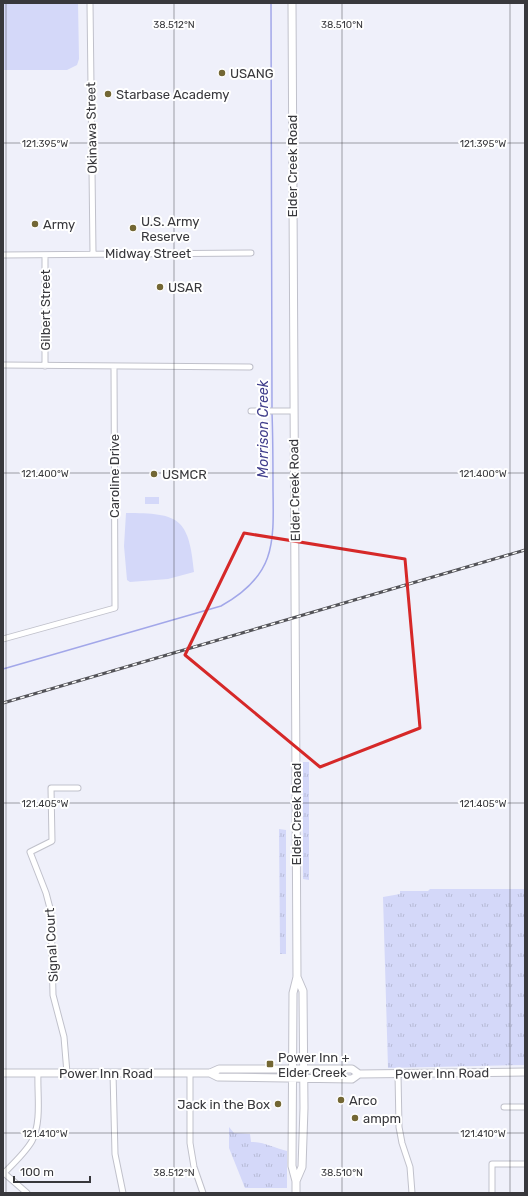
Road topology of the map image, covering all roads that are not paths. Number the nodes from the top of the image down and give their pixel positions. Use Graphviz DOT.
graph roads {
  1 [pos="90,3"];
  2 [pos="292,3"];
  3 [pos="93,253"];
  4 [pos="251,253"];
  5 [pos="3,255"];
  6 [pos="45,255"];
  7 [pos="3,366"];
  8 [pos="46,366"];
  9 [pos="114,366"];
  10 [pos="250,367"];
  11 [pos="251,411"];
  12 [pos="293,411"];
  13 [pos="3,639"];
  14 [pos="78,788"];
  15 [pos="297,977"];
  16 [pos="293,1070"];
  17 [pos="304,1070"];
  18 [pos="113,1072"];
  19 [pos="525,1072"];
  20 [pos="3,1073"];
  21 [pos="38,1073"];
  22 [pos="67,1073"];
  23 [pos="190,1073"];
  24 [pos="210,1073"];
  25 [pos="359,1074"];
  26 [pos="398,1074"];
  27 [pos="293,1078"];
  28 [pos="304,1078"];
  29 [pos="504,1107"];
  30 [pos="525,1107"];
  31 [pos="525,1164"];
  32 [pos="4,1173"];
  33 [pos="296,1181"];
  34 [pos="27,1193"];
  35 [pos="123,1193"];
  36 [pos="203,1193"];
  37 [pos="296,1193"];
  38 [pos="412,1193"];
  39 [pos="492,1193"];
  1 -- 3 [label="street, Okinawa Street"];
  2 -- 12 [label="street, Elder Creek Road"];
  3 -- 4 [label="street, Midway Street"];
  3 -- 6 [label="street, Midway Street"];
  5 -- 6 [label="street, Midway Street"];
  6 -- 8 [label="street, Gilbert Street"];
  7 -- 8 [label="street"];
  8 -- 9 [label="street"];
  9 -- 10 [label="street"];
  9 -- 13 [label="street, Caroline Drive"];
  11 -- 12 [label="street"];
  12 -- 15 [label="street, Elder Creek Road"];
  14 -- 22 [label="street, Signal Court"];
  15 -- 16 [label="street, Elder Creek Road"];
  15 -- 17 [label="street, Elder Creek Road"];
  16 -- 17 [label="street, Power Inn Road"];
  16 -- 24 [label="street, Power Inn Road"];
  16 -- 27 [label="street, Elder Creek Road"];
  17 -- 25 [label="street, Power Inn Road"];
  17 -- 28 [label="street, Elder Creek Road"];
  18 -- 22 [label="street, Power Inn Road"];
  18 -- 23 [label="street, Power Inn Road"];
  18 -- 35 [label="street"];
  19 -- 26 [label="street, Power Inn Road"];
  20 -- 21 [label="street, Power Inn Road"];
  21 -- 22 [label="street, Power Inn Road"];
  21 -- 32 [label="street"];
  23 -- 24 [label="street, Power Inn Road"];
  23 -- 36 [label="street"];
  24 -- 27 [label="street, Power Inn Road"];
  25 -- 26 [label="street, Power Inn Road"];
  25 -- 28 [label="street, Power Inn Road"];
  26 -- 38 [label="street"];
  27 -- 28 [label="street, Power Inn Road"];
  27 -- 33 [label="street, Elder Creek Road"];
  28 -- 33 [label="street, Elder Creek Road"];
  29 -- 30 [label="street"];
  31 -- 39 [label="street"];
  32 -- 34 [label="street"];
  33 -- 37 [label="street, Elder Creek Road"];
}
